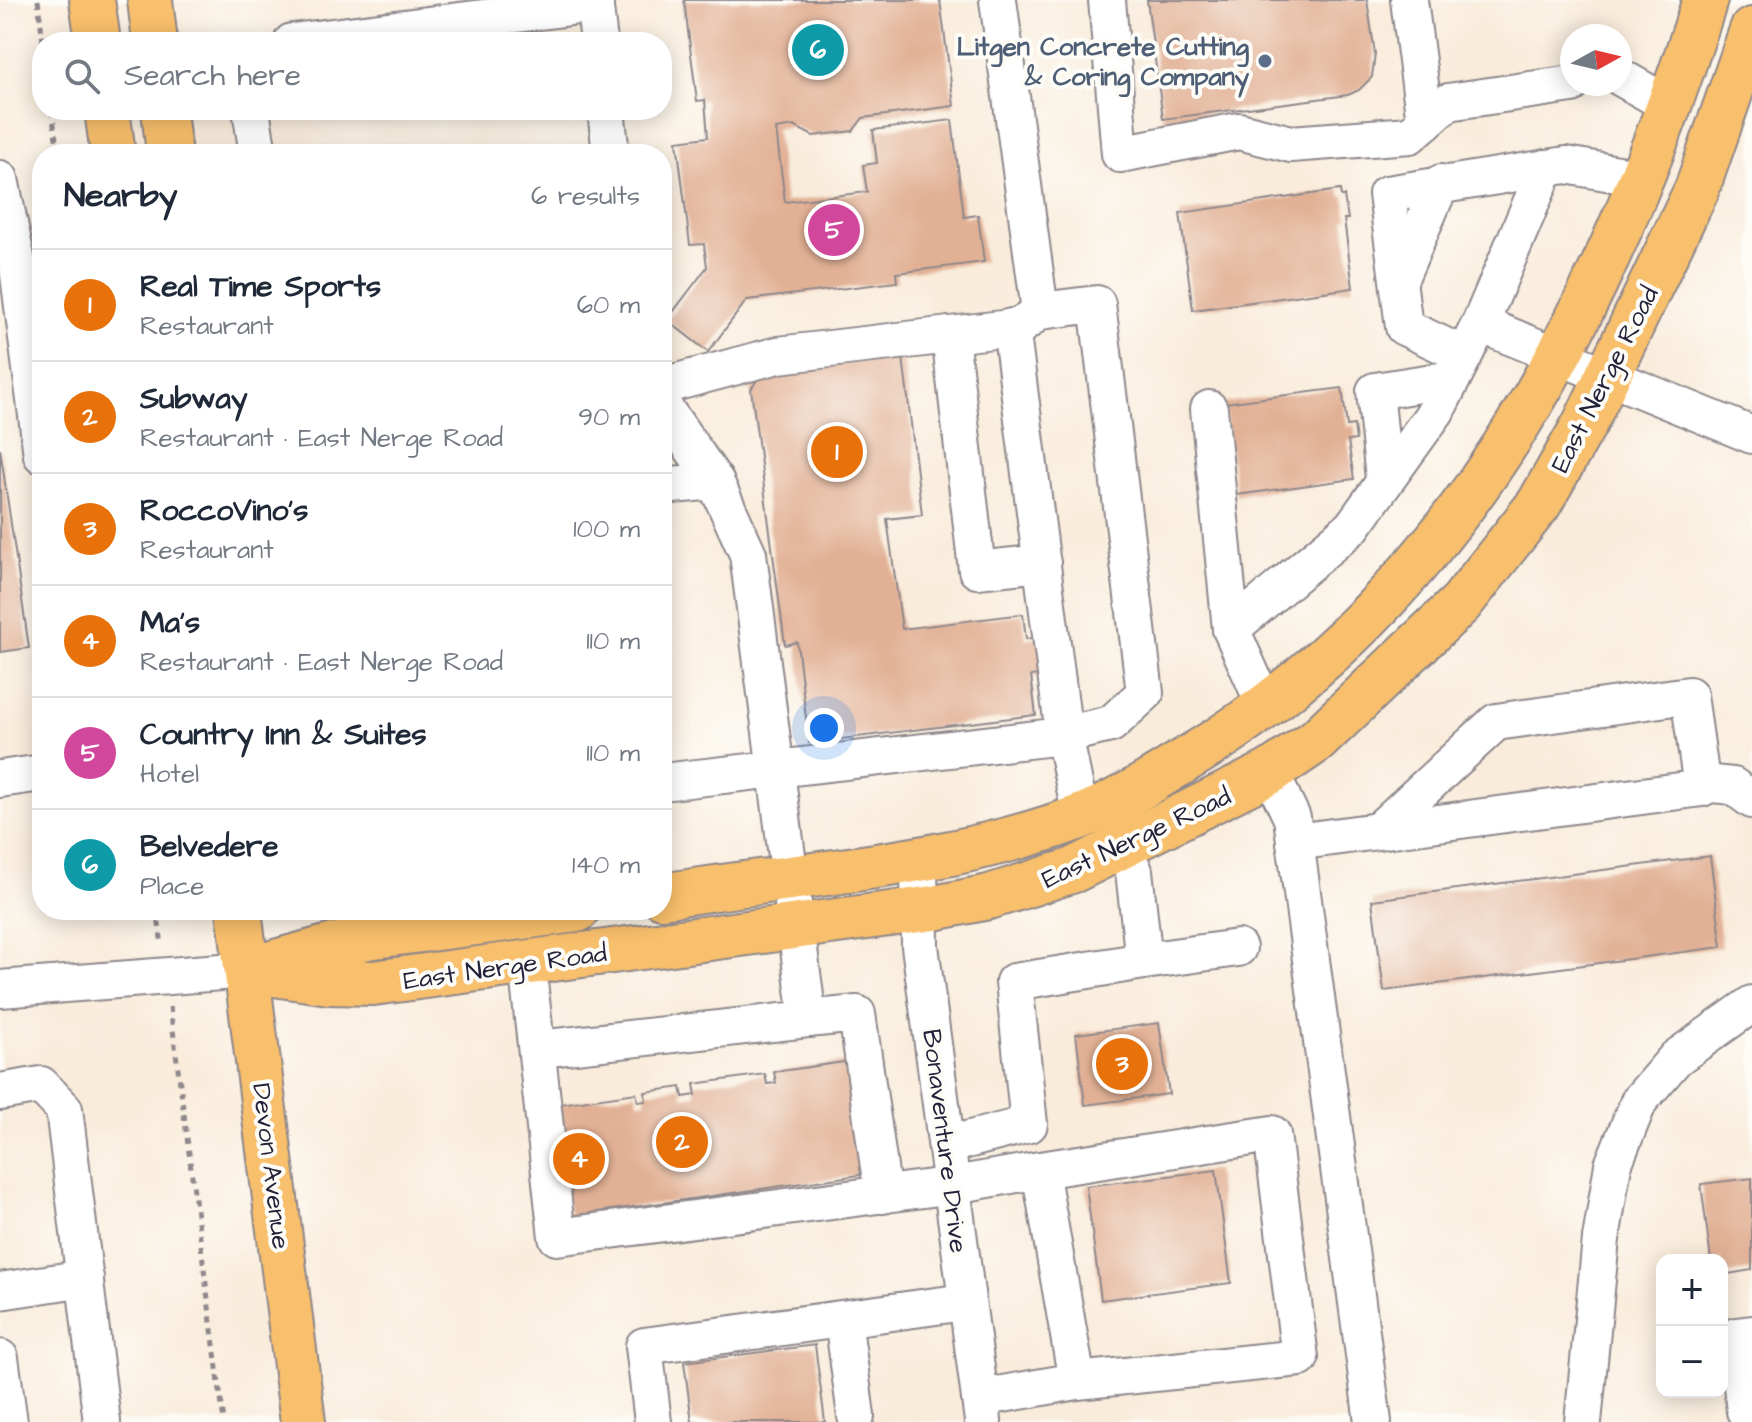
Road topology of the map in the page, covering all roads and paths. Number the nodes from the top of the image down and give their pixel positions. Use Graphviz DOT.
graph roads {
  1 [pos="38,0"];
  2 [pos="92,0"];
  3 [pos="150,0"];
  4 [pos="998,0"];
  5 [pos="1107,0"];
  6 [pos="1409,0"];
  7 [pos="1705,0"];
  8 [pos="595,2"];
  9 [pos="496,8"];
  10 [pos="1752,30"];
  11 [pos="42,32"];
  12 [pos="97,32"];
  13 [pos="154,32"];
  14 [pos="352,32"];
  15 [pos="598,32"];
  16 [pos="1632,84"];
  17 [pos="1560,86"];
  18 [pos="1671,106"];
  19 [pos="53,120"];
  20 [pos="108,120"];
  21 [pos="165,120"];
  22 [pos="253,120"];
  23 [pos="607,120"];
  24 [pos="1425,122"];
  25 [pos="57,144"];
  26 [pos="112,144"];
  27 [pos="168,144"];
  28 [pos="256,144"];
  29 [pos="610,144"];
  30 [pos="1546,168"];
  31 [pos="1641,178"];
  32 [pos="0,179"];
  33 [pos="20,266"];
  34 [pos="1026,319"];
  35 [pos="1480,324"];
  36 [pos="950,335"];
  37 [pos="1559,356"];
  38 [pos="1458,367"];
  39 [pos="32,369"];
  40 [pos="1608,377"];
  41 [pos="672,383"];
  42 [pos="1209,409"];
  43 [pos="672,419"];
  44 [pos="1752,435"];
  45 [pos="1384,479"];
  46 [pos="715,481"];
  47 [pos="672,485"];
  48 [pos="1042,563"];
  49 [pos="1231,629"];
  50 [pos="1266,708"];
  51 [pos="1064,735"];
  52 [pos="775,767"];
  53 [pos="1270,772"];
  54 [pos="32,774"];
  55 [pos="0,779"];
  56 [pos="672,781"];
  57 [pos="1702,783"];
  58 [pos="1752,800"];
  59 [pos="1081,817"];
  60 [pos="1378,831"];
  61 [pos="1295,842"];
  62 [pos="1123,848"];
  63 [pos="919,859"];
  64 [pos="789,877"];
  65 [pos="672,895"];
  66 [pos="922,909"];
  67 [pos="240,920"];
  68 [pos="493,920"];
  69 [pos="796,927"];
  70 [pos="1238,948"];
  71 [pos="1144,961"];
  72 [pos="527,963"];
  73 [pos="247,970"];
  74 [pos="0,989"];
  75 [pos="1752,1004"];
  76 [pos="808,1019"];
  77 [pos="175,1047"];
  78 [pos="539,1049"];
  79 [pos="0,1092"];
  80 [pos="947,1145"];
  81 [pos="1040,1170"];
  82 [pos="954,1185"];
  83 [pos="883,1195"];
  84 [pos="85,1278"];
  85 [pos="0,1291"];
  86 [pos="965,1302"];
  87 [pos="843,1319"];
  88 [pos="1752,1334"];
  89 [pos="0,1358"];
  90 [pos="1077,1381"];
  91 [pos="982,1410"];
  92 [pos="1752,1413"];
  93 [pos="856,1416"];
  94 [pos="9,1422"];
  95 [pos="102,1422"];
  96 [pos="224,1422"];
  97 [pos="303,1422"];
  98 [pos="653,1422"];
  99 [pos="1373,1422"];
  100 [pos="1583,1422"];
  1 -- 11 [label="path"];
  2 -- 12 [label="main road"];
  3 -- 13 [label="main road"];
  4 -- 34 [label="street"];
  5 -- 24 [label="street"];
  6 -- 24 [label="street"];
  7 -- 18 [label="main road, East Nerge Road"];
  8 -- 9 [label="street"];
  8 -- 15 [label="street"];
  9 -- 14 [label="street"];
  10 -- 40 [label="main road, East Nerge Road"];
  16 -- 18 [label="street"];
  17 -- 24 [label="street"];
  18 -- 31 [label="main road, East Nerge Road"];
  19 -- 25 [label="path"];
  20 -- 26 [label="main road"];
  21 -- 27 [label="main road"];
  22 -- 28 [label="street"];
  23 -- 29 [label="street"];
  30 -- 31 [label="street"];
  30 -- 35 [label="street"];
  30 -- 38 [label="street"];
  31 -- 37 [label="main road, East Nerge Road"];
  32 -- 33 [label="street"];
  33 -- 39 [label="street"];
  34 -- 36 [label="street"];
  34 -- 48 [label="street"];
  34 -- 51 [label="street"];
  35 -- 37 [label="street"];
  35 -- 38 [label="street"];
  36 -- 41 [label="street"];
  36 -- 48 [label="street"];
  37 -- 40 [label="street"];
  37 -- 50 [label="main road, East Nerge Road"];
  38 -- 45 [label="street"];
  38 -- 45 [label="street"];
  40 -- 44 [label="street"];
  40 -- 53 [label="main road, East Nerge Road"];
  42 -- 49 [label="street"];
  43 -- 46 [label="street"];
  45 -- 49 [label="street"];
  46 -- 47 [label="street"];
  46 -- 52 [label="street"];
  48 -- 51 [label="street"];
  49 -- 50 [label="street"];
  50 -- 59 [label="main road, East Nerge Road"];
  51 -- 52 [label="street"];
  51 -- 59 [label="street"];
  52 -- 56 [label="street"];
  52 -- 64 [label="street"];
  53 -- 61 [label="street"];
  53 -- 62 [label="main road, East Nerge Road"];
  54 -- 55 [label="street"];
  57 -- 58 [label="street"];
  57 -- 60 [label="street"];
  57 -- 60 [label="street"];
  59 -- 63 [label="main road, East Nerge Road"];
  60 -- 61 [label="street"];
  61 -- 99 [label="street"];
  62 -- 66 [label="main road, East Nerge Road"];
  62 -- 71 [label="street"];
  63 -- 64 [label="main road, East Nerge Road"];
  63 -- 66 [label="street, Bonaventure Drive"];
  64 -- 65 [label="main road, East Nerge Road"];
  64 -- 69 [label="street"];
  66 -- 69 [label="main road, East Nerge Road"];
  66 -- 80 [label="street, Bonaventure Drive"];
  67 -- 73 [label="main road, Devon Avenue"];
  68 -- 73 [label="main road, East Nerge Road"];
  69 -- 72 [label="main road, East Nerge Road"];
  69 -- 76 [label="street"];
  70 -- 71 [label="street"];
  71 -- 80 [label="street"];
  72 -- 73 [label="main road, East Nerge Road"];
  72 -- 78 [label="street"];
  73 -- 74 [label="street"];
  73 -- 97 [label="main road, Devon Avenue"];
  75 -- 100 [label="street"];
  76 -- 78 [label="street"];
  76 -- 83 [label="street"];
  77 -- 96 [label="path"];
  78 -- 83 [label="street"];
  79 -- 84 [label="street"];
  80 -- 82 [label="street, Bonaventure Drive"];
  81 -- 82 [label="street"];
  81 -- 90 [label="street"];
  81 -- 90 [label="street"];
  82 -- 83 [label="street"];
  82 -- 86 [label="street, Bonaventure Drive"];
  84 -- 85 [label="street"];
  84 -- 95 [label="street"];
  86 -- 87 [label="street"];
  86 -- 91 [label="street, Bonaventure Drive"];
  87 -- 93 [label="street"];
  87 -- 98 [label="street"];
  88 -- 92 [label="street"];
  89 -- 94 [label="street"];
  90 -- 91 [label="street"];
}
